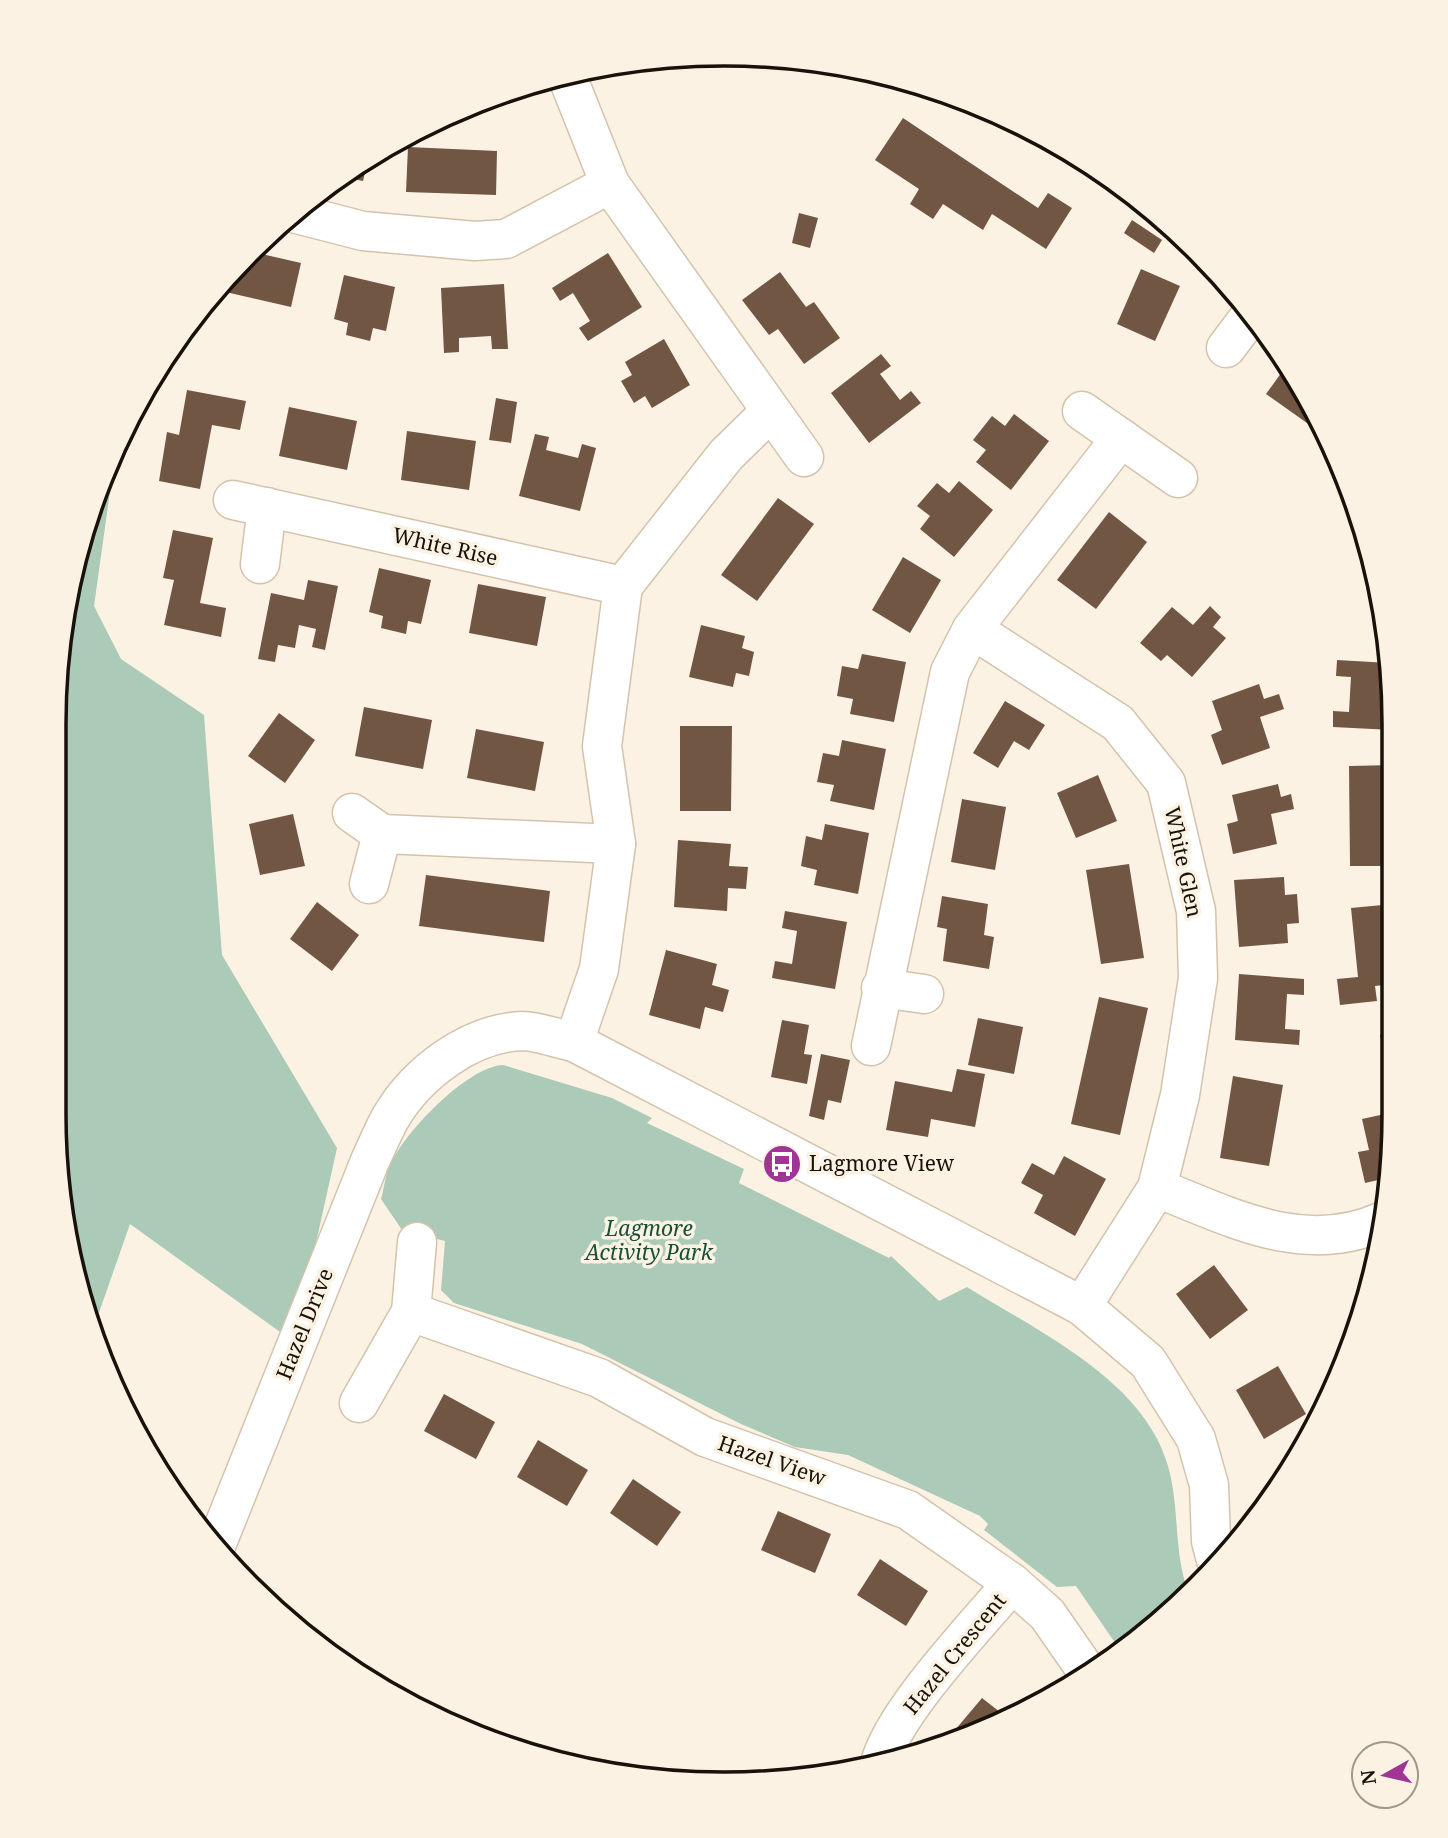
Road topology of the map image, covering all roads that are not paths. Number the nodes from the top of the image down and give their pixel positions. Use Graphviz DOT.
graph roads {
  1 [pos="571,85"];
  2 [pos="610,184"];
  3 [pos="306,216"];
  4 [pos="1245,323"];
  5 [pos="1226,348"];
  6 [pos="771,411"];
  7 [pos="1082,411"];
  8 [pos="1121,438"];
  9 [pos="804,457"];
  10 [pos="1178,478"];
  11 [pos="260,564"];
  12 [pos="624,586"];
  13 [pos="972,629"];
  14 [pos="616,844"];
  15 [pos="369,884"];
  16 [pos="881,988"];
  17 [pos="924,994"];
  18 [pos="574,1042"];
  19 [pos="871,1045"];
  20 [pos="1157,1188"];
  21 [pos="1372,1226"];
  22 [pos="417,1242"];
  23 [pos="1082,1306"];
  24 [pos="411,1312"];
  25 [pos="359,1403"];
  26 [pos="220,1536"];
  27 [pos="1214,1552"];
  28 [pos="1012,1583"];
  29 [pos="1082,1665"];
  30 [pos="884,1751"];
  1 -- 2 [label="street"];
  2 -- 3 [label="street"];
  2 -- 6 [label="street"];
  4 -- 5 [label="street"];
  6 -- 9 [label="street"];
  6 -- 12 [label="street"];
  7 -- 8 [label="street"];
  8 -- 10 [label="street"];
  8 -- 13 [label="street"];
  11 -- 12 [label="street, White Rise"];
  12 -- 14 [label="street"];
  13 -- 16 [label="street"];
  13 -- 20 [label="street, White Glen"];
  14 -- 15 [label="street"];
  14 -- 18 [label="street"];
  16 -- 17 [label="street"];
  16 -- 19 [label="street"];
  18 -- 23 [label="street"];
  18 -- 26 [label="street, Hazel Drive"];
  20 -- 21 [label="street"];
  20 -- 23 [label="street, White Glen"];
  22 -- 24 [label="street"];
  23 -- 27 [label="street"];
  24 -- 25 [label="street"];
  24 -- 28 [label="street, Hazel View"];
  28 -- 29 [label="street, Hazel View"];
  28 -- 30 [label="street, Hazel Crescent"];
}
